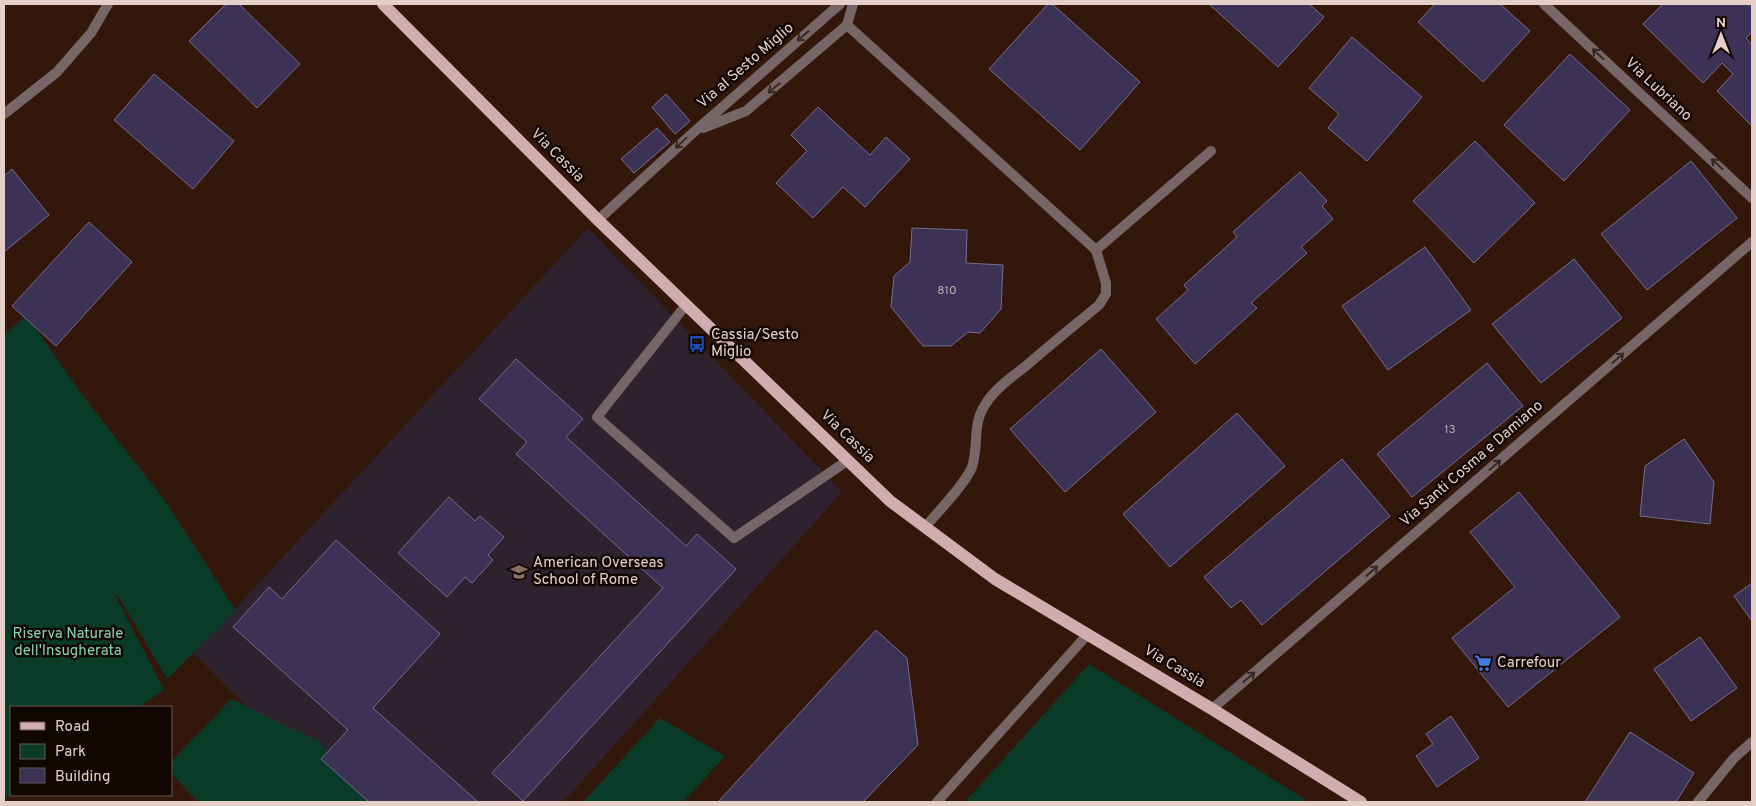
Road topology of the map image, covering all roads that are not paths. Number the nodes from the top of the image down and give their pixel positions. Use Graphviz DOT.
graph roads {
  1 [pos="108,4"];
  2 [pos="383,4"];
  3 [pos="840,4"];
  4 [pos="854,4"];
  5 [pos="1544,4"];
  6 [pos="847,25"];
  7 [pos="4,114"];
  8 [pos="695,131"];
  9 [pos="1211,151"];
  10 [pos="1752,198"];
  11 [pos="598,220"];
  12 [pos="1752,242"];
  13 [pos="1096,250"];
  14 [pos="686,305"];
  15 [pos="848,461"];
  16 [pos="925,527"];
  17 [pos="1088,634"];
  18 [pos="1212,709"];
  19 [pos="1752,742"];
  20 [pos="937,802"];
  21 [pos="1361,802"];
  22 [pos="1698,802"];
  1 -- 7 [label="street"];
  2 -- 11 [label="main road, Via Cassia"];
  3 -- 8 [label="street, Via al Sesto Miglio, one-way"];
  4 -- 6 [label="street"];
  10 -- 5 [label="street, Via Lubriano, one-way"];
  6 -- 8 [label="street, Via al Sesto Miglio, one-way"];
  6 -- 13 [label="street"];
  8 -- 11 [label="street, Via al Sesto Miglio, one-way"];
  9 -- 13 [label="street"];
  11 -- 14 [label="main road, Via Cassia"];
  18 -- 12 [label="street, Via Santi Cosma e Damiano, one-way"];
  13 -- 16 [label="street"];
  14 -- 15 [label="main road, Via Cassia"];
  14 -- 15 [label="street"];
  15 -- 16 [label="main road, Via Cassia"];
  16 -- 17 [label="main road, Via Cassia"];
  17 -- 18 [label="main road, Via Cassia"];
  17 -- 20 [label="street"];
  18 -- 21 [label="main road, Via Cassia"];
  19 -- 22 [label="street"];
}
